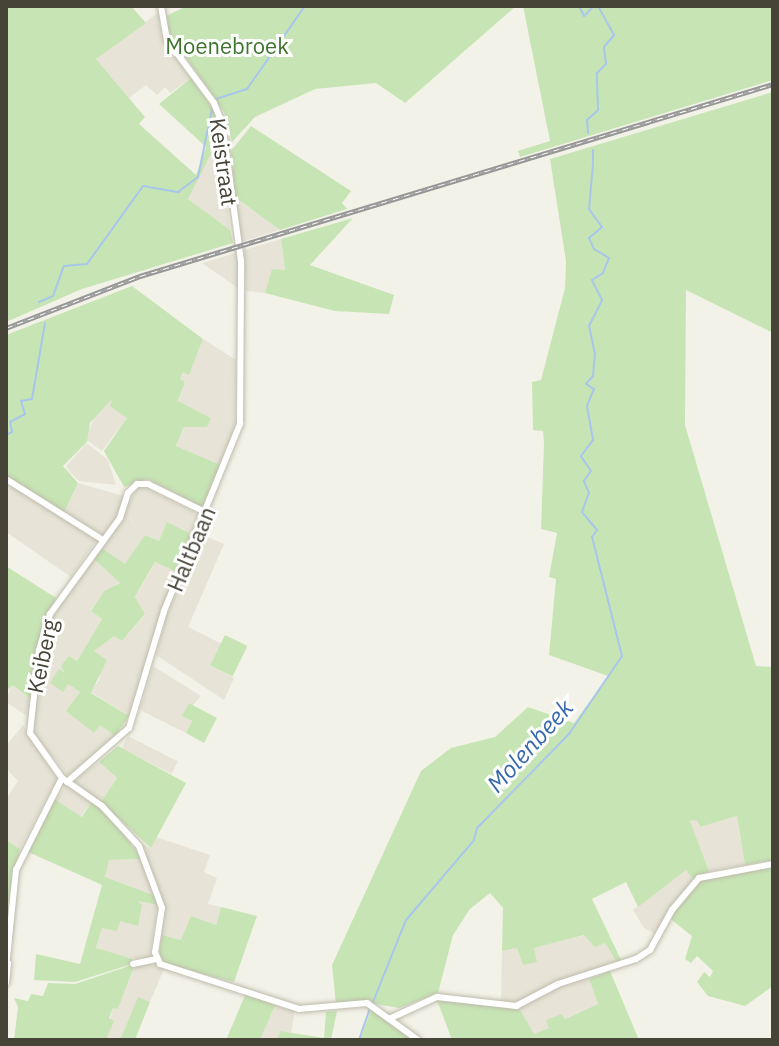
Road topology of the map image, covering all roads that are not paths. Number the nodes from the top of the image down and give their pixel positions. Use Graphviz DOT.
graph roads {
  1 [pos="161,6"];
  2 [pos="242,286"];
  3 [pos="7,484"];
  4 [pos="207,513"];
  5 [pos="103,540"];
  6 [pos="65,780"];
  7 [pos="773,864"];
  8 [pos="156,959"];
  9 [pos="133,964"];
  10 [pos="7,965"];
  11 [pos="6,983"];
  12 [pos="391,1018"];
  13 [pos="418,1040"];
  1 -- 2 [label="street, Keistraat"];
  2 -- 4 [label="street, Haltbaan"];
  3 -- 5 [label="street"];
  4 -- 5 [label="street, Keiberg"];
  4 -- 6 [label="street, Haltbaan"];
  5 -- 6 [label="street, Keiberg"];
  6 -- 8 [label="street"];
  6 -- 10 [label="street"];
  7 -- 12 [label="street"];
  8 -- 9 [label="street"];
  8 -- 12 [label="street"];
  10 -- 11 [label="street"];
  12 -- 13 [label="street"];
}
